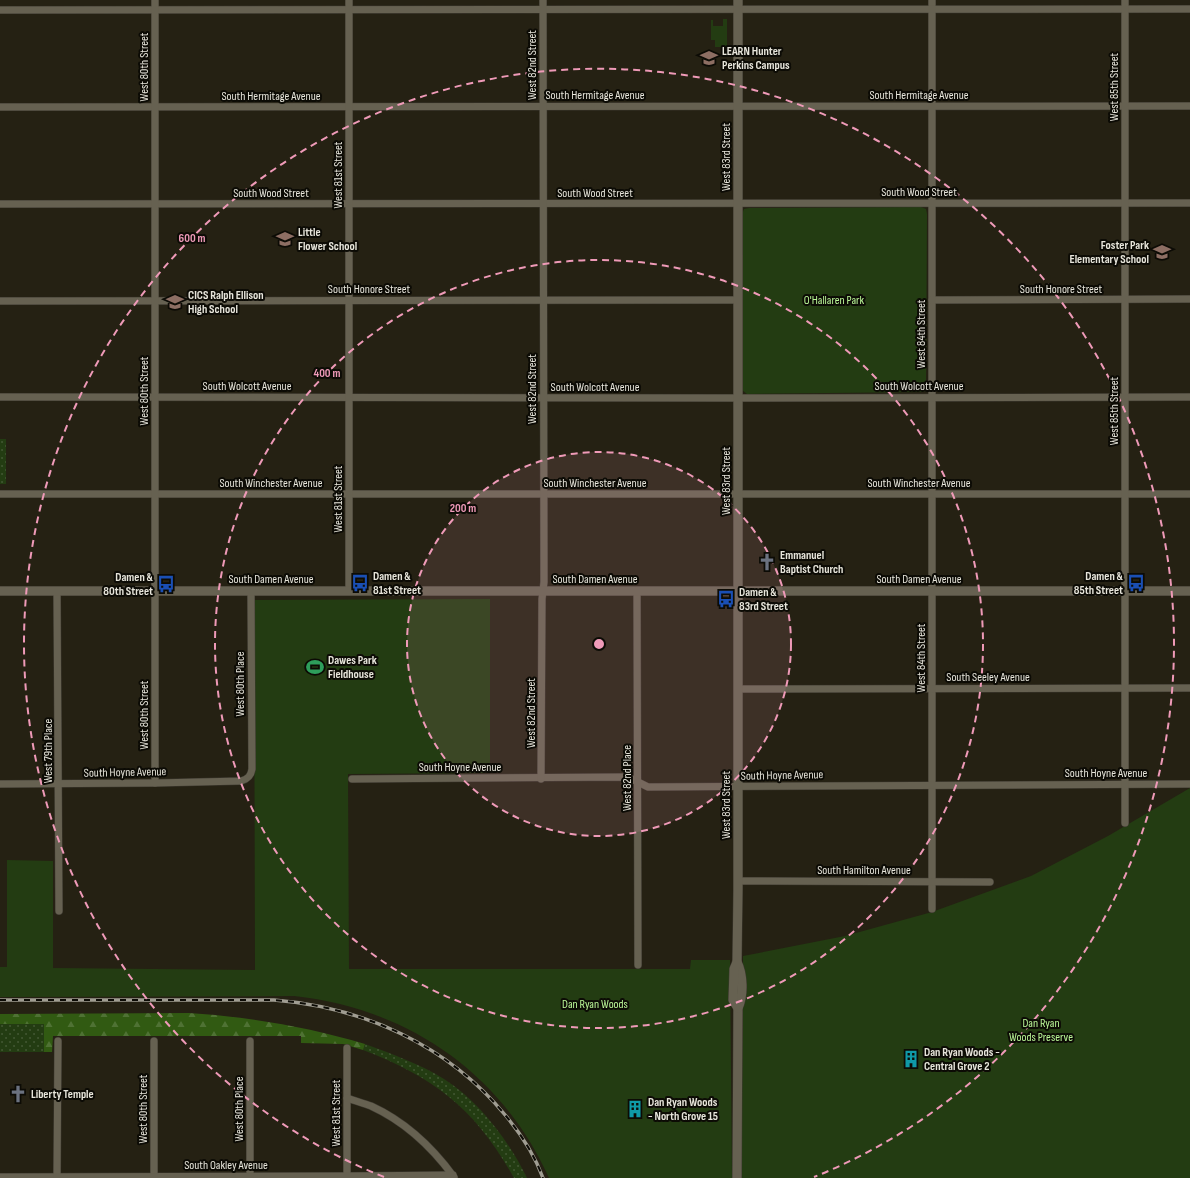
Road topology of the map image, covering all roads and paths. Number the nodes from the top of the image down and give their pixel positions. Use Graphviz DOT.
graph roads {
  1 [pos="155,0"];
  2 [pos="350,0"];
  3 [pos="543,0"];
  4 [pos="932,0"];
  5 [pos="1125,0"];
  6 [pos="738,5"];
  7 [pos="350,9"];
  8 [pos="543,9"];
  9 [pos="932,9"];
  10 [pos="1126,9"];
  11 [pos="1190,9"];
  12 [pos="0,10"];
  13 [pos="155,10"];
  14 [pos="543,106"];
  15 [pos="738,106"];
  16 [pos="932,106"];
  17 [pos="1125,106"];
  18 [pos="1190,106"];
  19 [pos="0,107"];
  20 [pos="155,107"];
  21 [pos="349,107"];
  22 [pos="738,203"];
  23 [pos="932,203"];
  24 [pos="1125,203"];
  25 [pos="1190,203"];
  26 [pos="0,204"];
  27 [pos="155,204"];
  28 [pos="349,204"];
  29 [pos="543,204"];
  30 [pos="1190,299"];
  31 [pos="155,300"];
  32 [pos="349,300"];
  33 [pos="543,300"];
  34 [pos="738,300"];
  35 [pos="932,300"];
  36 [pos="1125,300"];
  37 [pos="0,301"];
  38 [pos="1190,396"];
  39 [pos="0,397"];
  40 [pos="155,397"];
  41 [pos="932,397"];
  42 [pos="1125,397"];
  43 [pos="349,398"];
  44 [pos="543,398"];
  45 [pos="738,398"];
  46 [pos="0,494"];
  47 [pos="155,494"];
  48 [pos="349,494"];
  49 [pos="543,494"];
  50 [pos="738,494"];
  51 [pos="932,494"];
  52 [pos="1125,494"];
  53 [pos="1190,494"];
  54 [pos="0,591"];
  55 [pos="58,591"];
  56 [pos="155,591"];
  57 [pos="251,591"];
  58 [pos="349,591"];
  59 [pos="542,591"];
  60 [pos="637,591"];
  61 [pos="738,591"];
  62 [pos="932,591"];
  63 [pos="1125,591"];
  64 [pos="1190,591"];
  65 [pos="932,688"];
  66 [pos="1125,688"];
  67 [pos="1190,688"];
  68 [pos="738,689"];
  69 [pos="250,776"];
  70 [pos="352,779"];
  71 [pos="542,779"];
  72 [pos="155,783"];
  73 [pos="638,783"];
  74 [pos="0,784"];
  75 [pos="59,784"];
  76 [pos="932,784"];
  77 [pos="1125,784"];
  78 [pos="1190,784"];
  79 [pos="738,786"];
  80 [pos="1125,823"];
  81 [pos="738,881"];
  82 [pos="932,881"];
  83 [pos="990,882"];
  84 [pos="932,909"];
  85 [pos="59,911"];
  86 [pos="638,966"];
  87 [pos="58,1041"];
  88 [pos="154,1041"];
  89 [pos="250,1041"];
  90 [pos="347,1048"];
  91 [pos="347,1098"];
  92 [pos="454,1176"];
  93 [pos="0,1177"];
  94 [pos="154,1177"];
  95 [pos="250,1177"];
  96 [pos="347,1177"];
  97 [pos="57,1178"];
  98 [pos="737,1178"];
  1 -- 13 [label="street, West 80th Street"];
  2 -- 7 [label="street, West 81st Street"];
  3 -- 8 [label="street, West 82nd Street"];
  4 -- 9 [label="street, West 84th Street"];
  5 -- 10 [label="street, West 85th Street"];
  6 -- 8 [label="street"];
  6 -- 9 [label="street"];
  6 -- 15 [label="street, West 83rd Street"];
  7 -- 8 [label="street"];
  7 -- 13 [label="street"];
  7 -- 21 [label="street, West 81st Street"];
  8 -- 14 [label="street, West 82nd Street"];
  9 -- 10 [label="street"];
  9 -- 16 [label="street, West 84th Street"];
  10 -- 11 [label="street"];
  10 -- 17 [label="street, West 85th Street"];
  12 -- 13 [label="street"];
  13 -- 20 [label="street, West 80th Street"];
  14 -- 15 [label="street, South Hermitage Avenue"];
  14 -- 21 [label="street, South Hermitage Avenue"];
  14 -- 29 [label="street, West 82nd Street"];
  15 -- 16 [label="street, South Hermitage Avenue"];
  15 -- 22 [label="street, West 83rd Street"];
  16 -- 17 [label="street, South Hermitage Avenue"];
  16 -- 23 [label="street, West 84th Street"];
  17 -- 18 [label="street, South Hermitage Avenue"];
  17 -- 24 [label="street, West 85th Street"];
  19 -- 20 [label="street, South Hermitage Avenue"];
  20 -- 21 [label="street, South Hermitage Avenue"];
  20 -- 27 [label="street, West 80th Street"];
  21 -- 28 [label="street, West 81st Street"];
  22 -- 23 [label="street, South Wood Street"];
  22 -- 29 [label="street, South Wood Street"];
  22 -- 34 [label="street, West 83rd Street"];
  23 -- 24 [label="street, South Wood Street"];
  23 -- 35 [label="street, West 84th Street"];
  24 -- 25 [label="street, South Wood Street"];
  24 -- 36 [label="street, West 85th Street"];
  26 -- 27 [label="street, South Wood Street"];
  27 -- 28 [label="street, South Wood Street"];
  27 -- 31 [label="street, West 80th Street"];
  28 -- 29 [label="street, South Wood Street"];
  28 -- 32 [label="street, West 81st Street"];
  29 -- 33 [label="street, West 82nd Street"];
  30 -- 36 [label="street, South Honore Street"];
  31 -- 32 [label="street, South Honore Street"];
  31 -- 37 [label="street, South Honore Street"];
  31 -- 40 [label="street, West 80th Street"];
  32 -- 33 [label="street, South Honore Street"];
  32 -- 43 [label="street, West 81st Street"];
  33 -- 34 [label="street, South Honore Street"];
  33 -- 44 [label="street, West 82nd Street"];
  34 -- 45 [label="street, West 83rd Street"];
  35 -- 36 [label="street, South Honore Street"];
  35 -- 41 [label="street, West 84th Street"];
  36 -- 42 [label="street, West 85th Street"];
  38 -- 42 [label="street, South Wolcott Avenue"];
  39 -- 40 [label="street, South Wolcott Avenue"];
  40 -- 43 [label="street, South Wolcott Avenue"];
  40 -- 47 [label="street, West 80th Street"];
  41 -- 42 [label="street, South Wolcott Avenue"];
  41 -- 45 [label="street, South Wolcott Avenue"];
  41 -- 51 [label="street, West 84th Street"];
  42 -- 52 [label="street, West 85th Street"];
  43 -- 44 [label="street, South Wolcott Avenue"];
  43 -- 48 [label="street, West 81st Street"];
  44 -- 45 [label="street, South Wolcott Avenue"];
  44 -- 49 [label="street, West 82nd Street"];
  45 -- 50 [label="street, West 83rd Street"];
  46 -- 47 [label="street, South Winchester Avenue"];
  47 -- 48 [label="street, South Winchester Avenue"];
  47 -- 56 [label="street, West 80th Street"];
  48 -- 49 [label="street, South Winchester Avenue"];
  48 -- 58 [label="street, West 81st Street"];
  49 -- 50 [label="street, South Winchester Avenue"];
  49 -- 59 [label="street, West 82nd Street"];
  50 -- 51 [label="street, South Winchester Avenue"];
  50 -- 61 [label="street, West 83rd Street"];
  51 -- 52 [label="street, South Winchester Avenue"];
  51 -- 62 [label="street, West 84th Street"];
  52 -- 53 [label="street, South Winchester Avenue"];
  52 -- 63 [label="street, West 85th Street"];
  54 -- 55 [label="street, South Damen Avenue"];
  55 -- 56 [label="street, South Damen Avenue"];
  55 -- 75 [label="street, West 79th Place"];
  56 -- 57 [label="street, South Damen Avenue"];
  56 -- 72 [label="street, West 80th Street"];
  57 -- 58 [label="street, South Damen Avenue"];
  57 -- 69 [label="street, West 80th Place"];
  58 -- 59 [label="street, South Damen Avenue"];
  59 -- 60 [label="street, South Damen Avenue"];
  59 -- 71 [label="street, West 82nd Street"];
  60 -- 61 [label="street, South Damen Avenue"];
  60 -- 73 [label="street, West 82nd Place"];
  61 -- 62 [label="street, South Damen Avenue"];
  61 -- 68 [label="street, West 83rd Street"];
  62 -- 63 [label="street, South Damen Avenue"];
  62 -- 65 [label="street, West 84th Street"];
  63 -- 64 [label="street, South Damen Avenue"];
  63 -- 66 [label="street, West 85th Street"];
  65 -- 66 [label="street, South Seeley Avenue"];
  65 -- 68 [label="street, South Seeley Avenue"];
  65 -- 76 [label="street, West 84th Street"];
  66 -- 67 [label="street, South Seeley Avenue"];
  66 -- 77 [label="street, West 85th Street"];
  68 -- 79 [label="street, West 83rd Street"];
  69 -- 72 [label="street, South Hoyne Avenue"];
  70 -- 71 [label="street, South Hoyne Avenue"];
  71 -- 73 [label="street, South Hoyne Avenue"];
  72 -- 75 [label="street, South Hoyne Avenue"];
  73 -- 79 [label="street, South Hoyne Avenue"];
  73 -- 86 [label="street, West 82nd Place"];
  74 -- 75 [label="street, South Hoyne Avenue"];
  75 -- 85 [label="street, West 79th Place"];
  76 -- 77 [label="street, South Hoyne Avenue"];
  76 -- 79 [label="street, South Hoyne Avenue"];
  76 -- 82 [label="street, West 84th Street"];
  77 -- 78 [label="street, South Hoyne Avenue"];
  77 -- 80 [label="street, West 85th Street"];
  79 -- 81 [label="street, West 83rd Street"];
  81 -- 82 [label="street, South Hamilton Avenue"];
  81 -- 98 [label="street, West 83rd Street"];
  82 -- 83 [label="street, South Hamilton Avenue"];
  82 -- 84 [label="street, West 84th Street"];
  87 -- 97 [label="street"];
  88 -- 94 [label="street, West 80th Street"];
  89 -- 95 [label="street, West 80th Place"];
  90 -- 91 [label="street, West 81st Street"];
  91 -- 92 [label="street"];
  91 -- 96 [label="street, West 81st Street"];
  92 -- 96 [label="street, South Oakley Avenue"];
  93 -- 97 [label="street, South Oakley Avenue"];
  94 -- 95 [label="street, South Oakley Avenue"];
  94 -- 97 [label="street, South Oakley Avenue"];
  95 -- 96 [label="street, South Oakley Avenue"];
}
